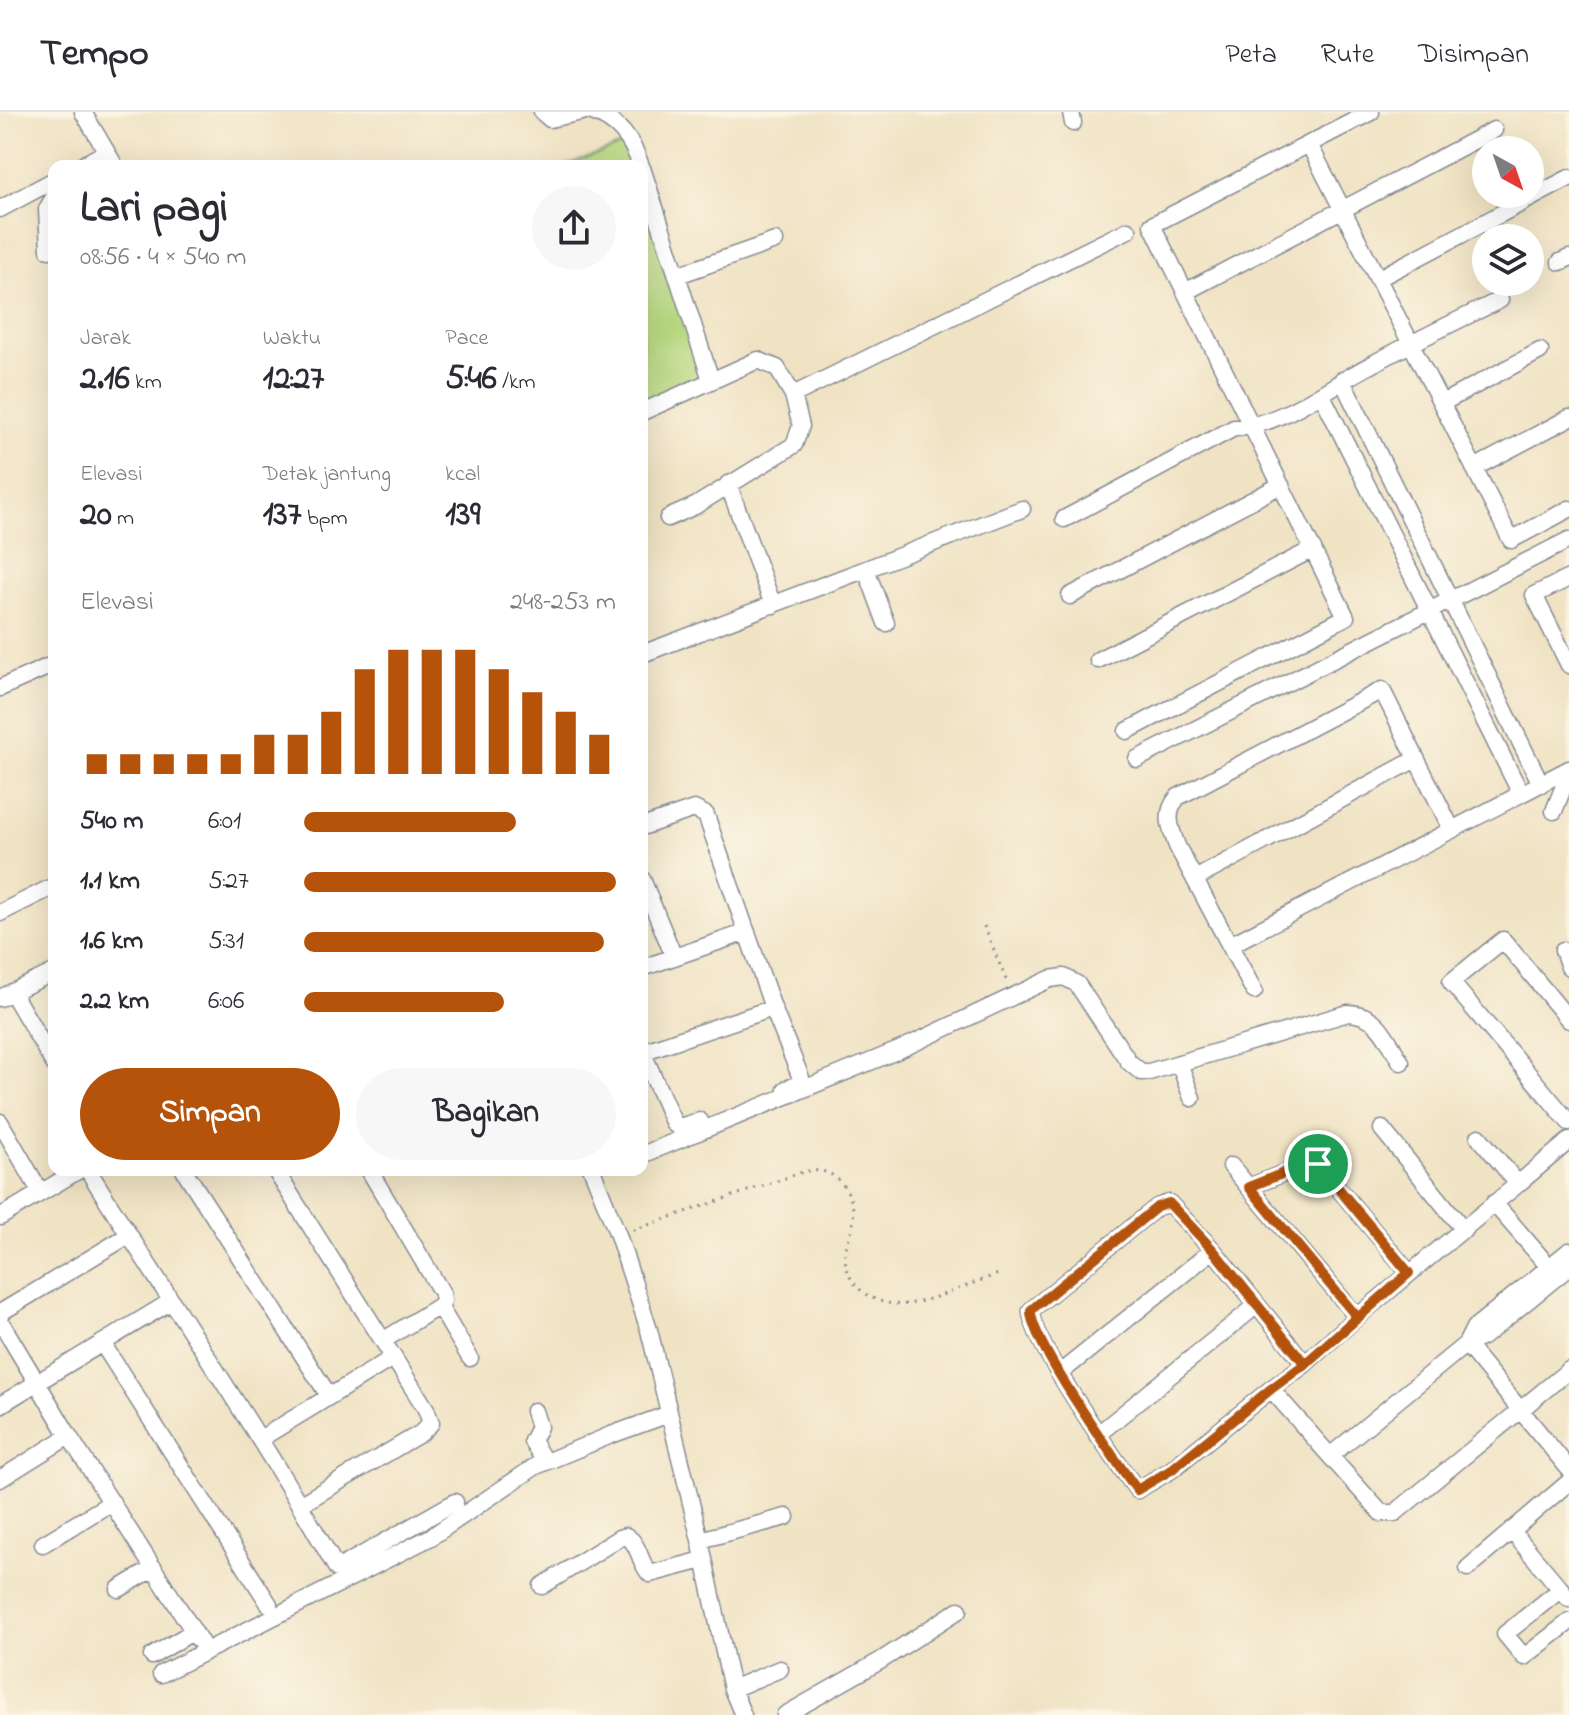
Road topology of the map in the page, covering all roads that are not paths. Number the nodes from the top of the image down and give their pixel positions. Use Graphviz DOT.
graph roads {
  1 [pos="83,112"];
  2 [pos="542,112"];
  3 [pos="582,112"];
  4 [pos="592,112"];
  5 [pos="1371,112"];
  6 [pos="1494,130"];
  7 [pos="1309,144"];
  8 [pos="110,159"];
  9 [pos="639,160"];
  10 [pos="1569,178"];
  11 [pos="48,183"];
  12 [pos="648,185"];
  13 [pos="48,207"];
  14 [pos="1343,208"];
  15 [pos="0,209"];
  16 [pos="48,230"];
  17 [pos="1128,230"];
  18 [pos="775,241"];
  19 [pos="678,275"];
  20 [pos="1379,278"];
  21 [pos="1185,292"];
  22 [pos="1500,300"];
  23 [pos="1411,343"];
  24 [pos="1540,351"];
  25 [pos="711,380"];
  26 [pos="1342,380"];
  27 [pos="793,395"];
  28 [pos="1322,395"];
  29 [pos="1442,403"];
  30 [pos="648,409"];
  31 [pos="1569,418"];
  32 [pos="1252,428"];
  33 [pos="1474,468"];
  34 [pos="728,484"];
  35 [pos="1281,485"];
  36 [pos="1022,509"];
  37 [pos="1569,509"];
  38 [pos="668,518"];
  39 [pos="1064,519"];
  40 [pos="1569,540"];
  41 [pos="1313,549"];
  42 [pos="866,569"];
  43 [pos="1569,578"];
  44 [pos="1070,596"];
  45 [pos="1451,601"];
  46 [pos="773,605"];
  47 [pos="1430,611"];
  48 [pos="886,623"];
  49 [pos="648,652"];
  50 [pos="1098,660"];
  51 [pos="1569,665"];
  52 [pos="48,667"];
  53 [pos="0,688"];
  54 [pos="1127,731"];
  55 [pos="1137,759"];
  56 [pos="1416,759"];
  57 [pos="1569,771"];
  58 [pos="1541,784"];
  59 [pos="1521,794"];
  60 [pos="1554,811"];
  61 [pos="648,825"];
  62 [pos="1452,830"];
  63 [pos="1195,879"];
  64 [pos="48,889"];
  65 [pos="648,894"];
  66 [pos="0,913"];
  67 [pos="747,932"];
  68 [pos="1230,945"];
  69 [pos="1563,950"];
  70 [pos="674,957"];
  71 [pos="648,966"];
  72 [pos="1569,967"];
  73 [pos="48,975"];
  74 [pos="1254,991"];
  75 [pos="6,995"];
  76 [pos="773,1008"];
  77 [pos="1569,1020"];
  78 [pos="648,1049"];
  79 [pos="48,1055"];
  80 [pos="1401,1062"];
  81 [pos="1179,1063"];
  82 [pos="648,1065"];
  83 [pos="801,1087"];
  84 [pos="1192,1098"];
  85 [pos="0,1122"];
  86 [pos="1569,1122"];
  87 [pos="1382,1129"];
  88 [pos="1479,1137"];
  89 [pos="1569,1141"];
  90 [pos="648,1152"];
  91 [pos="1231,1166"];
  92 [pos="69,1176"];
  93 [pos="92,1176"];
  94 [pos="188,1176"];
  95 [pos="279,1176"];
  96 [pos="373,1176"];
  97 [pos="598,1176"];
  98 [pos="1518,1184"];
  99 [pos="1249,1187"];
  100 [pos="41,1193"];
  101 [pos="1494,1203"];
  102 [pos="0,1217"];
  103 [pos="1464,1230"];
  104 [pos="129,1235"];
  105 [pos="1213,1250"];
  106 [pos="1569,1251"];
  107 [pos="1558,1270"];
  108 [pos="1409,1273"];
  109 [pos="170,1302"];
  110 [pos="1257,1305"];
  111 [pos="439,1306"];
  112 [pos="0,1313"];
  113 [pos="1357,1317"];
  114 [pos="0,1321"];
  115 [pos="384,1340"];
  116 [pos="102,1343"];
  117 [pos="1466,1344"];
  118 [pos="394,1357"];
  119 [pos="470,1358"];
  120 [pos="1305,1364"];
  121 [pos="1569,1370"];
  122 [pos="1060,1373"];
  123 [pos="36,1381"];
  124 [pos="1271,1389"];
  125 [pos="329,1396"];
  126 [pos="0,1405"];
  127 [pos="1520,1409"];
  128 [pos="534,1411"];
  129 [pos="669,1414"];
  130 [pos="1097,1435"];
  131 [pos="69,1436"];
  132 [pos="260,1439"];
  133 [pos="1330,1456"];
  134 [pos="545,1462"];
  135 [pos="1569,1469"];
  136 [pos="1,1475"];
  137 [pos="1569,1482"];
  138 [pos="112,1502"];
  139 [pos="455,1502"];
  140 [pos="301,1504"];
  141 [pos="786,1517"];
  142 [pos="1511,1530"];
  143 [pos="700,1540"];
  144 [pos="43,1544"];
  145 [pos="703,1560"];
  146 [pos="154,1568"];
  147 [pos="1468,1568"];
  148 [pos="542,1586"];
  149 [pos="119,1589"];
  150 [pos="1565,1594"];
  151 [pos="269,1604"];
  152 [pos="959,1610"];
  153 [pos="1569,1622"];
  154 [pos="152,1656"];
  155 [pos="780,1669"];
  156 [pos="161,1674"];
  157 [pos="732,1689"];
  158 [pos="743,1715"];
  159 [pos="785,1715"];
  1 -- 8 [label="street"];
  2 -- 3 [label="street"];
  4 -- 9 [label="street"];
  5 -- 7 [label="street"];
  6 -- 14 [label="street"];
  7 -- 14 [label="street"];
  7 -- 21 [label="street"];
  10 -- 20 [label="street"];
  11 -- 15 [label="street"];
  12 -- 19 [label="street"];
  13 -- 16 [label="street"];
  14 -- 20 [label="street"];
  14 -- 21 [label="street"];
  17 -- 27 [label="street"];
  18 -- 19 [label="street"];
  19 -- 25 [label="street"];
  20 -- 23 [label="street"];
  21 -- 32 [label="street"];
  22 -- 23 [label="street"];
  23 -- 26 [label="street"];
  23 -- 29 [label="street"];
  24 -- 29 [label="street"];
  25 -- 27 [label="street"];
  25 -- 30 [label="street"];
  26 -- 28 [label="street"];
  26 -- 45 [label="street"];
  27 -- 34 [label="street"];
  28 -- 32 [label="street"];
  28 -- 47 [label="street"];
  29 -- 33 [label="street"];
  31 -- 33 [label="street"];
  32 -- 35 [label="street"];
  32 -- 39 [label="street"];
  33 -- 37 [label="street"];
  34 -- 38 [label="street"];
  34 -- 46 [label="street"];
  35 -- 41 [label="street"];
  35 -- 44 [label="street"];
  36 -- 42 [label="street"];
  40 -- 45 [label="street"];
  41 -- 50 [label="street"];
  41 -- 54 [label="street"];
  42 -- 46 [label="street"];
  42 -- 48 [label="street"];
  43 -- 51 [label="street"];
  45 -- 47 [label="street"];
  45 -- 58 [label="street"];
  46 -- 49 [label="street"];
  47 -- 55 [label="street"];
  47 -- 59 [label="street"];
  52 -- 53 [label="street"];
  56 -- 62 [label="street"];
  56 -- 63 [label="street"];
  56 -- 63 [label="street"];
  57 -- 58 [label="street"];
  57 -- 60 [label="street"];
  58 -- 59 [label="street"];
  59 -- 62 [label="street"];
  61 -- 67 [label="street"];
  62 -- 68 [label="street"];
  63 -- 68 [label="street"];
  64 -- 66 [label="street"];
  65 -- 70 [label="street"];
  67 -- 70 [label="street"];
  67 -- 76 [label="street"];
  68 -- 74 [label="street"];
  69 -- 72 [label="street"];
  70 -- 71 [label="street"];
  73 -- 75 [label="street"];
  75 -- 79 [label="street"];
  76 -- 78 [label="street"];
  76 -- 83 [label="street"];
  77 -- 86 [label="street"];
  80 -- 81 [label="street"];
  81 -- 83 [label="street"];
  81 -- 84 [label="street"];
  82 -- 83 [label="street"];
  83 -- 90 [label="street"];
  85 -- 100 [label="street"];
  87 -- 103 [label="street"];
  88 -- 98 [label="street"];
  89 -- 98 [label="street"];
  91 -- 99 [label="street"];
  92 -- 100 [label="street"];
  93 -- 104 [label="street"];
  94 -- 125 [label="street"];
  95 -- 115 [label="street"];
  96 -- 111 [label="street"];
  97 -- 129 [label="street"];
  98 -- 101 [label="street"];
  99 -- 108 [label="street"];
  99 -- 113 [label="street"];
  100 -- 102 [label="street"];
  101 -- 103 [label="street"];
  101 -- 107 [label="street"];
  103 -- 108 [label="street"];
  104 -- 109 [label="street"];
  104 -- 112 [label="street"];
  105 -- 110 [label="street"];
  105 -- 122 [label="street"];
  105 -- 122 [label="street"];
  106 -- 107 [label="street"];
  107 -- 117 [label="street"];
  108 -- 113 [label="street"];
  109 -- 116 [label="street"];
  109 -- 132 [label="street"];
  110 -- 120 [label="street"];
  110 -- 130 [label="street"];
  111 -- 115 [label="street"];
  111 -- 119 [label="street"];
  113 -- 120 [label="street"];
  114 -- 123 [label="street"];
  115 -- 118 [label="street"];
  116 -- 123 [label="street"];
  116 -- 151 [label="street"];
  117 -- 127 [label="street"];
  117 -- 133 [label="street"];
  118 -- 125 [label="street"];
  118 -- 140 [label="street"];
  120 -- 124 [label="street"];
  121 -- 127 [label="street"];
  122 -- 130 [label="street"];
  123 -- 126 [label="street"];
  123 -- 131 [label="street"];
  124 -- 130 [label="street"];
  124 -- 133 [label="street"];
  125 -- 132 [label="street"];
  127 -- 133 [label="street"];
  127 -- 135 [label="street"];
  128 -- 134 [label="street"];
  129 -- 134 [label="street"];
  129 -- 143 [label="street"];
  131 -- 136 [label="street"];
  131 -- 138 [label="street"];
  132 -- 140 [label="street"];
  134 -- 156 [label="street"];
  137 -- 142 [label="street"];
  138 -- 144 [label="street"];
  138 -- 146 [label="street"];
  139 -- 140 [label="street"];
  141 -- 143 [label="street"];
  142 -- 147 [label="street"];
  142 -- 150 [label="street"];
  143 -- 145 [label="street"];
  145 -- 148 [label="street"];
  145 -- 157 [label="street"];
  146 -- 149 [label="street"];
  146 -- 154 [label="street"];
  150 -- 153 [label="street"];
  152 -- 159 [label="street"];
  155 -- 157 [label="street"];
  157 -- 158 [label="street"];
}
